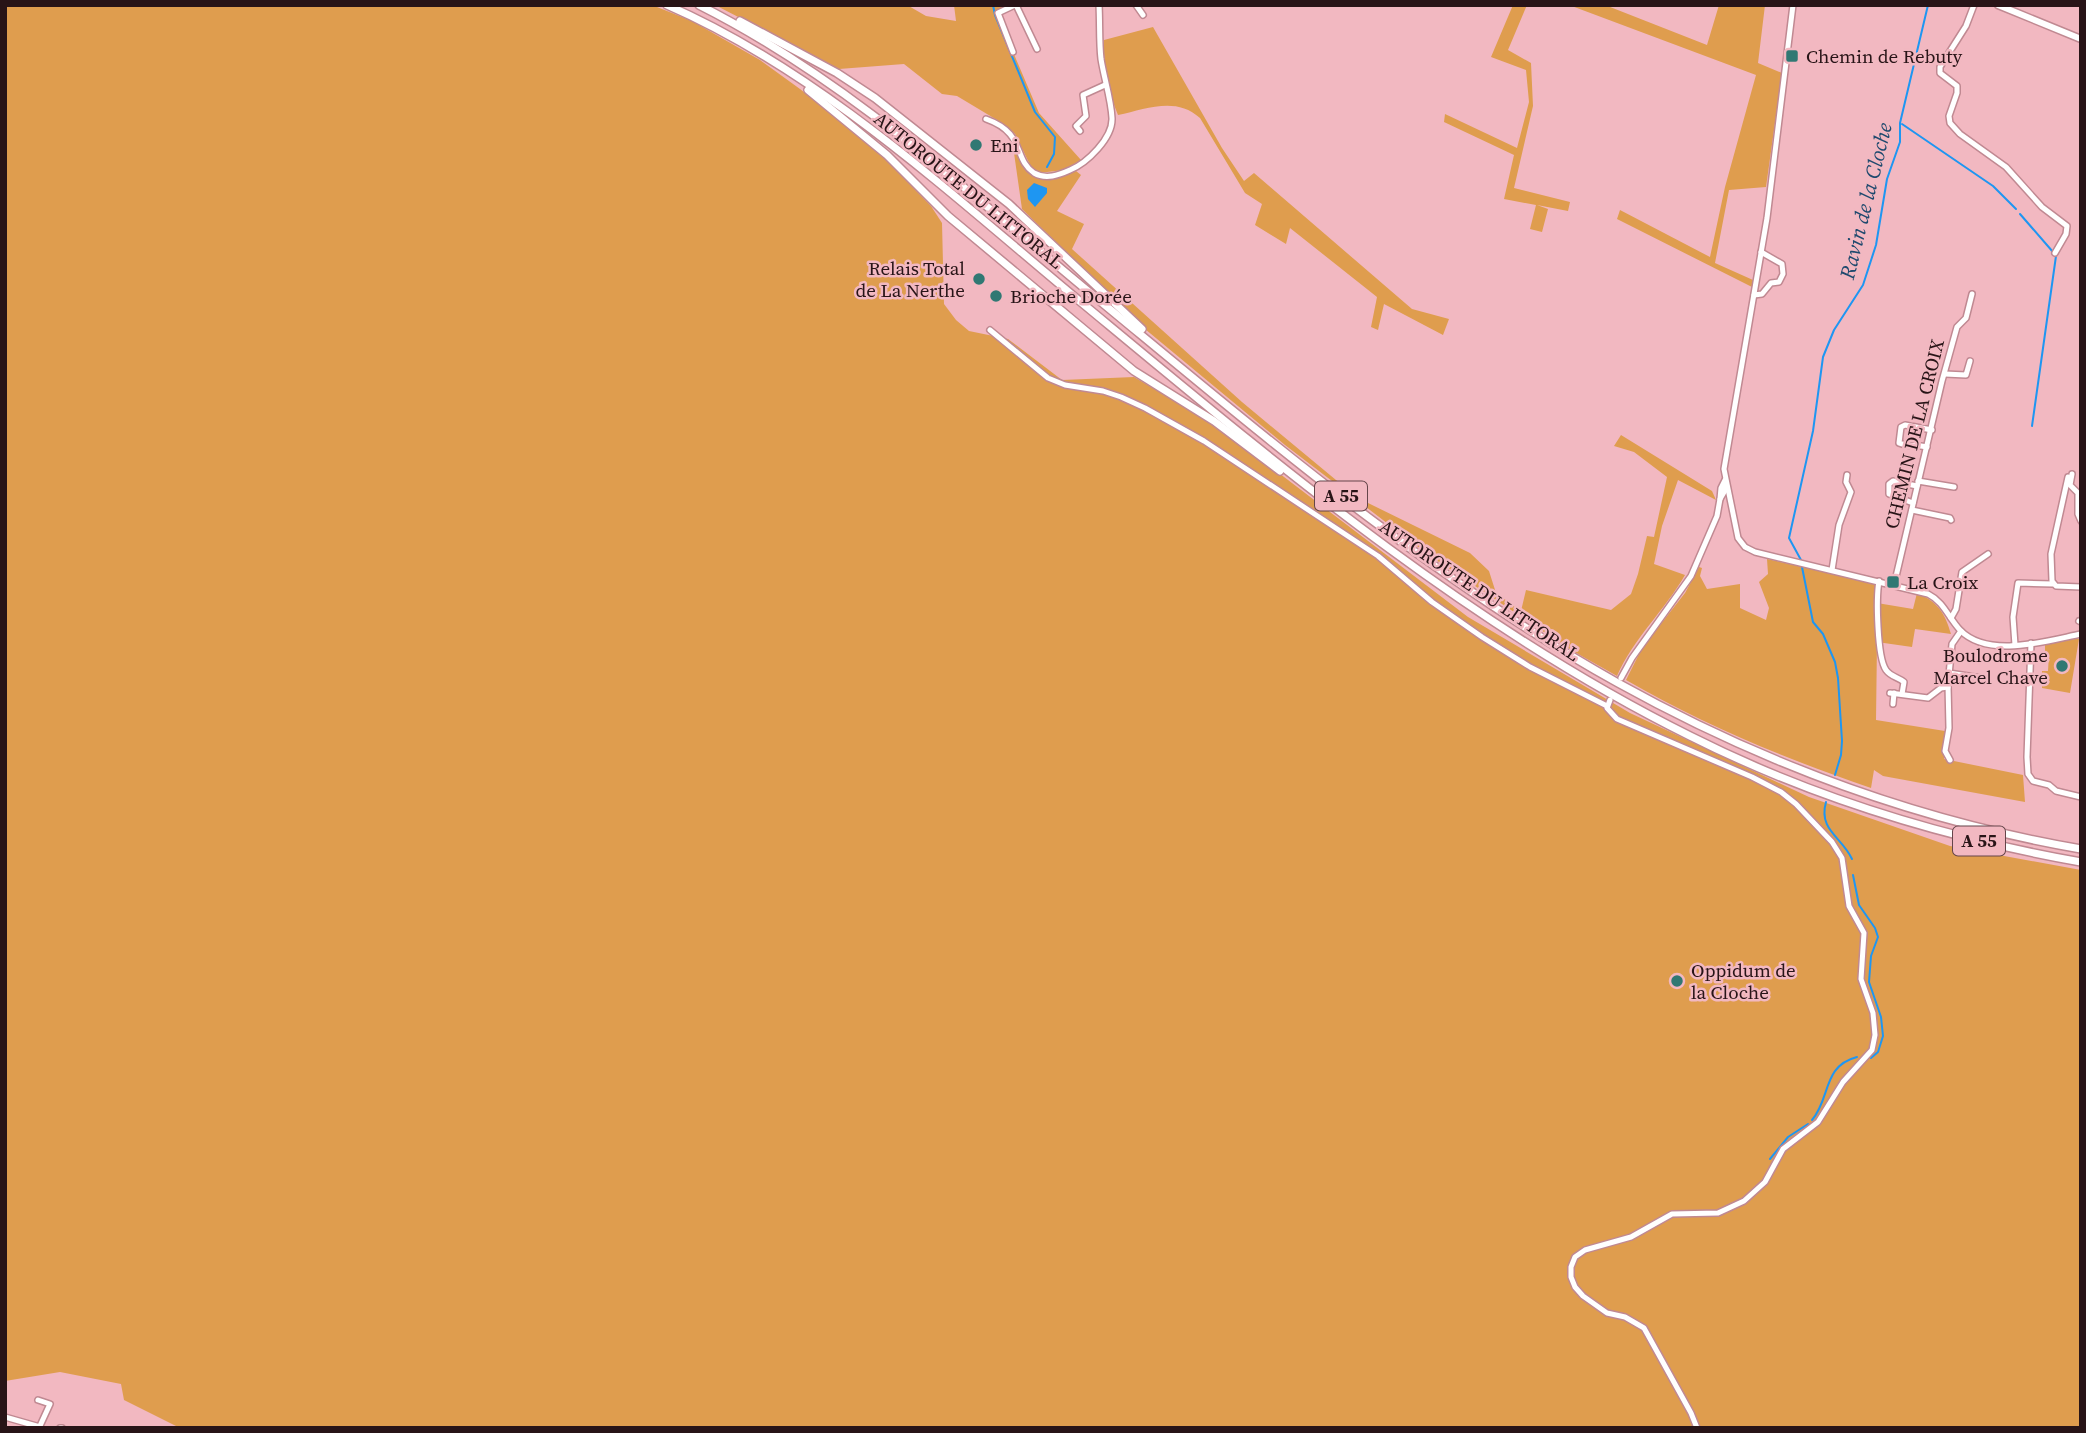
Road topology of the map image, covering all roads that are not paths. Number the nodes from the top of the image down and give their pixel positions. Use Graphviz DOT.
graph roads {
  1 [pos="667,5"];
  2 [pos="699,5"];
  3 [pos="708,5"];
  4 [pos="1016,5"];
  5 [pos="1099,5"];
  6 [pos="1136,5"];
  7 [pos="1793,5"];
  8 [pos="1974,5"];
  9 [pos="1998,5"];
  10 [pos="1143,15"];
  11 [pos="2081,39"];
  12 [pos="1037,49"];
  13 [pos="1013,51"];
  14 [pos="760,54"];
  15 [pos="1105,85"];
  16 [pos="986,119"];
  17 [pos="1080,131"];
  18 [pos="1761,252"];
  19 [pos="2055,253"];
  20 [pos="1972,294"];
  21 [pos="1754,295"];
  22 [pos="990,330"];
  23 [pos="1970,361"];
  24 [pos="1945,374"];
  25 [pos="1237,413"];
  26 [pos="1932,430"];
  27 [pos="1927,447"];
  28 [pos="1847,475"];
  29 [pos="1725,480"];
  30 [pos="1918,484"];
  31 [pos="1727,487"];
  32 [pos="1954,487"];
  33 [pos="1720,499"];
  34 [pos="1913,503"];
  35 [pos="1912,510"];
  36 [pos="1951,520"];
  37 [pos="2081,521"];
  38 [pos="1354,524"];
  39 [pos="1988,554"];
  40 [pos="1832,570"];
  41 [pos="1879,581"];
  42 [pos="2053,584"];
  43 [pos="1894,585"];
  44 [pos="2081,587"];
  45 [pos="1951,618"];
  46 [pos="1961,631"];
  47 [pos="2081,634"];
  48 [pos="2031,643"];
  49 [pos="2015,645"];
  50 [pos="1949,673"];
  51 [pos="1621,678"];
  52 [pos="1981,678"];
  53 [pos="1948,687"];
  54 [pos="1902,694"];
  55 [pos="1893,704"];
  56 [pos="1950,760"];
  57 [pos="2081,797"];
  58 [pos="2081,849"];
  59 [pos="2081,862"];
  60 [pos="38,1400"];
  61 [pos="5,1417"];
  62 [pos="39,1427"];
  63 [pos="1697,1428"];
  1 -- 14 [label="highway, AUTOROUTE DU LITTORAL / A 55"];
  2 -- 25 [label="highway, AUTOROUTE DU LITTORAL / A 55"];
  3 -- 25 [label="highway"];
  4 -- 12 [label="street"];
  4 -- 13 [label="street"];
  5 -- 15 [label="street"];
  6 -- 10 [label="street"];
  7 -- 18 [label="street"];
  8 -- 19 [label="street"];
  9 -- 11 [label="main road"];
  14 -- 38 [label="highway, AUTOROUTE DU LITTORAL / A 55"];
  14 -- 38 [label="highway"];
  15 -- 16 [label="street"];
  15 -- 17 [label="street"];
  18 -- 21 [label="street"];
  18 -- 21 [label="street"];
  20 -- 24 [label="street, CHEMIN DE LA CROIX"];
  21 -- 29 [label="street"];
  22 -- 63 [label="street"];
  23 -- 24 [label="street"];
  24 -- 26 [label="street, CHEMIN DE LA CROIX"];
  25 -- 58 [label="highway, AUTOROUTE DU LITTORAL / A 55"];
  26 -- 27 [label="street, CHEMIN DE LA CROIX"];
  26 -- 27 [label="street"];
  27 -- 30 [label="street, CHEMIN DE LA CROIX"];
  28 -- 40 [label="street"];
  29 -- 31 [label="street"];
  29 -- 33 [label="street"];
  30 -- 32 [label="street"];
  30 -- 34 [label="street, CHEMIN DE LA CROIX"];
  30 -- 34 [label="street"];
  31 -- 33 [label="street"];
  31 -- 40 [label="street"];
  33 -- 51 [label="street"];
  34 -- 35 [label="street, CHEMIN DE LA CROIX"];
  35 -- 36 [label="street"];
  35 -- 43 [label="street, CHEMIN DE LA CROIX"];
  37 -- 42 [label="street"];
  38 -- 59 [label="highway, AUTOROUTE DU LITTORAL / A 55"];
  39 -- 45 [label="street"];
  40 -- 41 [label="street"];
  41 -- 43 [label="street"];
  41 -- 54 [label="street"];
  42 -- 44 [label="street"];
  42 -- 49 [label="street"];
  43 -- 45 [label="street"];
  45 -- 46 [label="street"];
  46 -- 49 [label="street"];
  46 -- 50 [label="street"];
  47 -- 48 [label="street"];
  48 -- 49 [label="street"];
  48 -- 57 [label="street"];
  50 -- 52 [label="street"];
  50 -- 53 [label="street"];
  53 -- 54 [label="street"];
  53 -- 56 [label="street"];
  54 -- 55 [label="street"];
  60 -- 62 [label="street"];
  61 -- 62 [label="street"];
}
